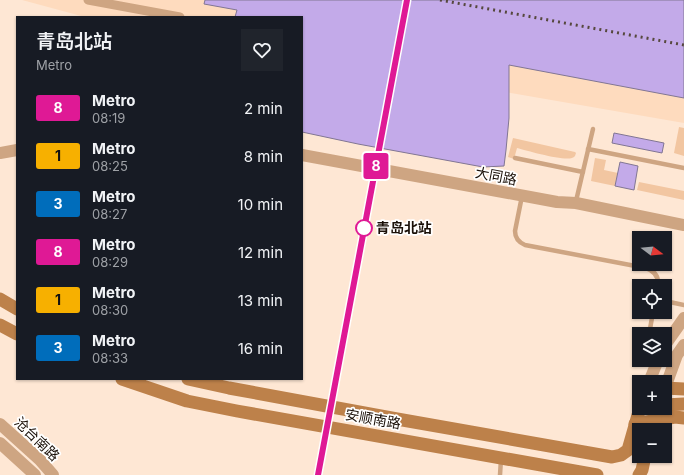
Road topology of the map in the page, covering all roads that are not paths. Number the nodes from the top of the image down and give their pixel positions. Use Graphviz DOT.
graph roads {
  1 [pos="88,0"];
  2 [pos="175,16"];
  3 [pos="593,129"];
  4 [pos="588,149"];
  5 [pos="16,150"];
  6 [pos="0,153"];
  7 [pos="303,156"];
  8 [pos="514,158"];
  9 [pos="684,168"];
  10 [pos="583,172"];
  11 [pos="522,196"];
  12 [pos="576,203"];
  13 [pos="684,225"];
  14 [pos="657,279"];
  15 [pos="0,299"];
  16 [pos="672,302"];
  17 [pos="684,304"];
  18 [pos="16,308"];
  19 [pos="684,318"];
  20 [pos="0,325"];
  21 [pos="16,333"];
  22 [pos="672,335"];
  23 [pos="684,345"];
  24 [pos="670,375"];
  25 [pos="125,380"];
  26 [pos="192,380"];
  27 [pos="672,388"];
  28 [pos="684,389"];
  29 [pos="684,404"];
  30 [pos="672,405"];
  31 [pos="684,418"];
  32 [pos="660,423"];
  33 [pos="0,424"];
  34 [pos="632,435"];
  35 [pos="0,443"];
  36 [pos="501,457"];
  37 [pos="644,463"];
  38 [pos="35,475"];
  39 [pos="53,475"];
  40 [pos="500,475"];
  41 [pos="597,475"];
  42 [pos="639,475"];
  1 -- 2 [label="street"];
  3 -- 4 [label="lane"];
  4 -- 9 [label="lane"];
  4 -- 10 [label="lane"];
  5 -- 6 [label="street"];
  7 -- 11 [label="street, 大同路"];
  8 -- 10 [label="lane"];
  10 -- 12 [label="lane"];
  11 -- 12 [label="street, 大同路"];
  11 -- 14 [label="lane"];
  12 -- 13 [label="street, 大同路"];
  15 -- 18 [label="main road"];
  16 -- 17 [label="lane"];
  19 -- 22 [label="street"];
  20 -- 21 [label="main road"];
  23 -- 24 [label="street"];
  25 -- 36 [label="main road, 安顺南路"];
  26 -- 34 [label="main road, 安顺南路"];
  27 -- 28 [label="main road"];
  29 -- 30 [label="main road"];
  31 -- 32 [label="main road"];
  33 -- 39 [label="street, 沧台南路"];
  35 -- 38 [label="street, 沧台南路"];
  36 -- 40 [label="lane"];
  36 -- 41 [label="main road, 安顺南路"];
  37 -- 42 [label="main road"];
}
